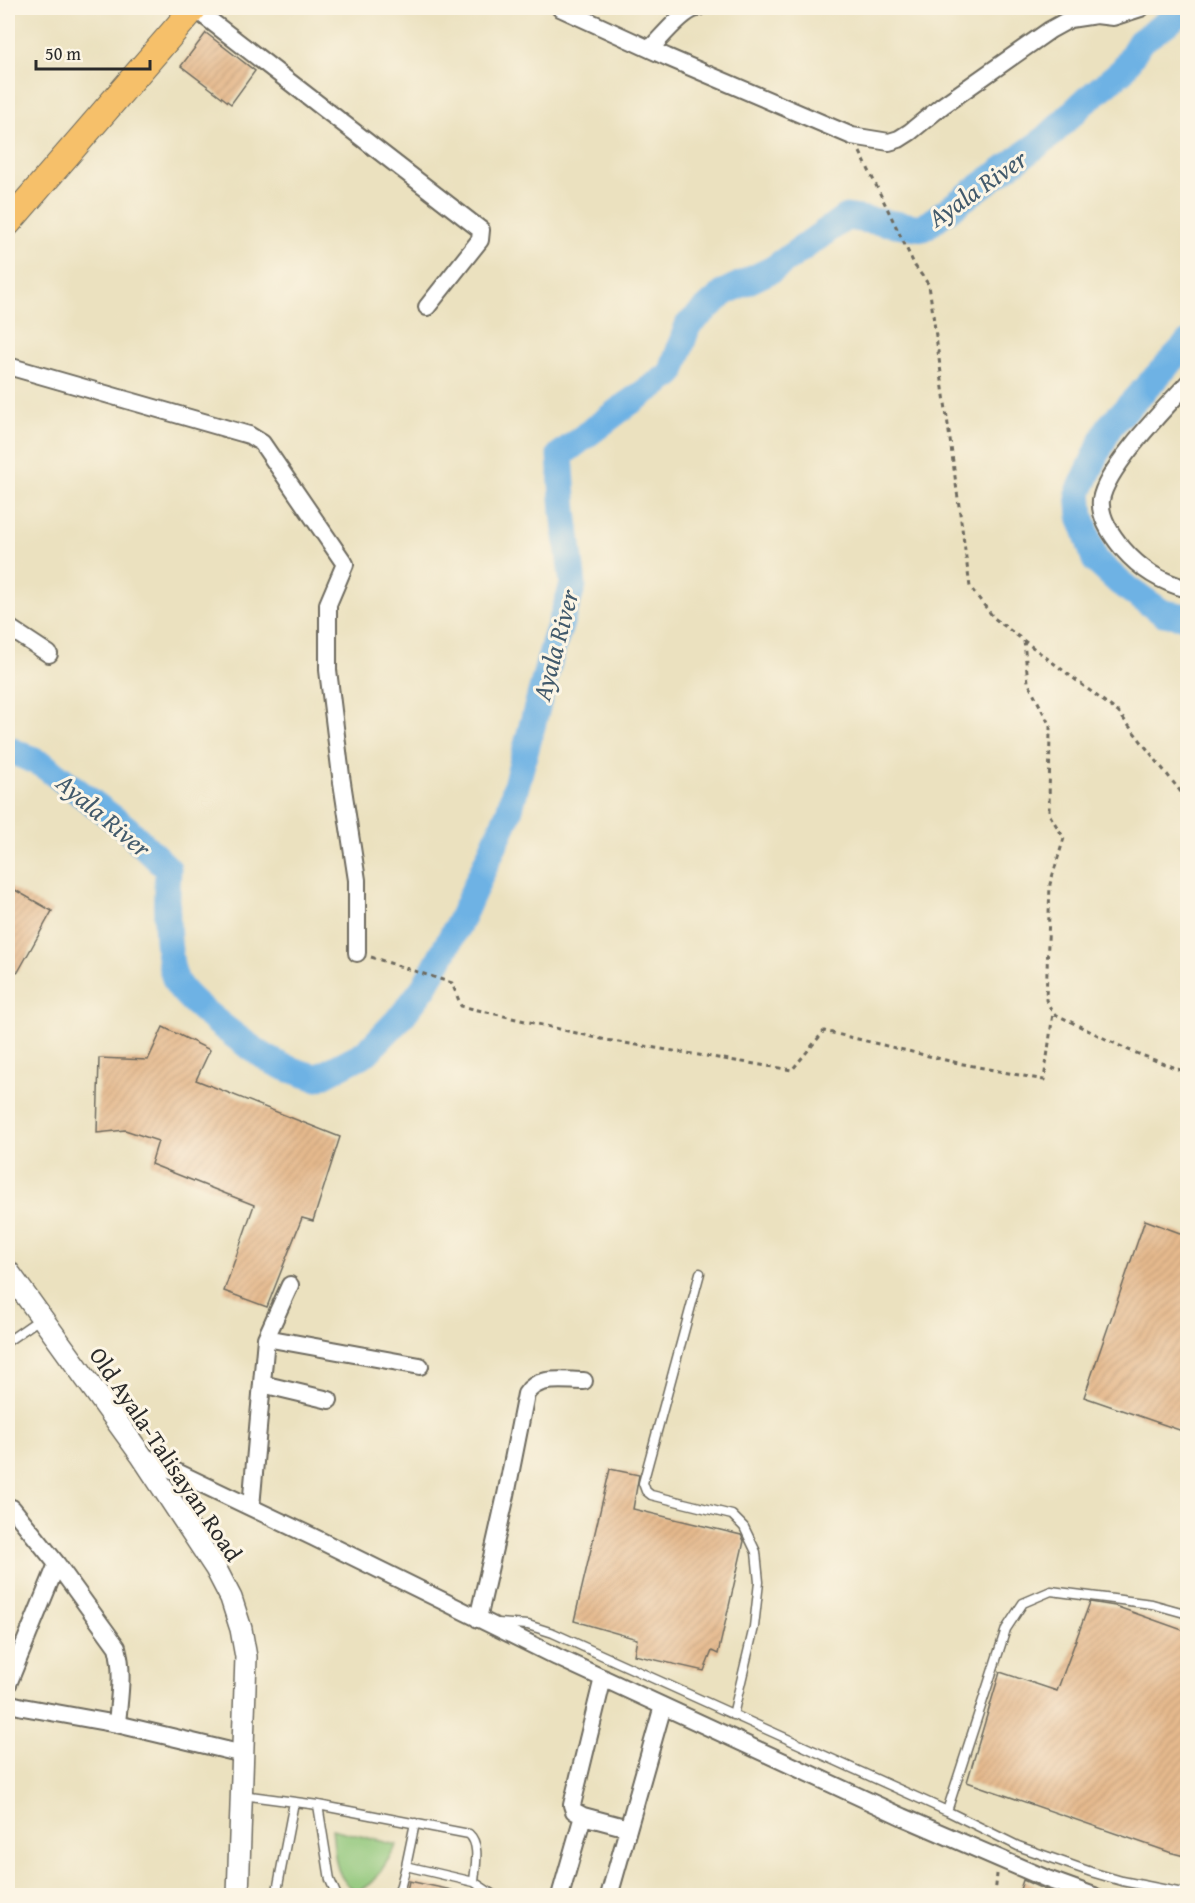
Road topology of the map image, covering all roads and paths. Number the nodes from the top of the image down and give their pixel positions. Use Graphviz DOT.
graph roads {
  1 [pos="194,8"];
  2 [pos="560,8"];
  3 [pos="697,8"];
  4 [pos="1141,8"];
  5 [pos="650,49"];
  6 [pos="852,136"];
  7 [pos="8,223"];
  8 [pos="427,307"];
  9 [pos="8,366"];
  10 [pos="1188,383"];
  11 [pos="1188,589"];
  12 [pos="8,627"];
  13 [pos="1024,640"];
  14 [pos="49,654"];
  15 [pos="1188,801"];
  16 [pos="357,953"];
  17 [pos="1053,1013"];
  18 [pos="1188,1073"];
  19 [pos="8,1271"];
  20 [pos="700,1273"];
  21 [pos="290,1285"];
  22 [pos="41,1318"];
  23 [pos="266,1338"];
  24 [pos="8,1341"];
  25 [pos="420,1366"];
  26 [pos="584,1381"];
  27 [pos="262,1384"];
  28 [pos="329,1400"];
  29 [pos="141,1455"];
  30 [pos="251,1507"];
  31 [pos="8,1521"];
  32 [pos="57,1564"];
  33 [pos="1188,1614"];
  34 [pos="482,1620"];
  35 [pos="603,1678"];
  36 [pos="8,1684"];
  37 [pos="8,1700"];
  38 [pos="663,1706"];
  39 [pos="733,1715"];
  40 [pos="117,1724"];
  41 [pos="243,1754"];
  42 [pos="242,1795"];
  43 [pos="294,1802"];
  44 [pos="318,1805"];
  45 [pos="948,1812"];
  46 [pos="582,1816"];
  47 [pos="415,1823"];
  48 [pos="627,1828"];
  49 [pos="406,1866"];
  50 [pos="474,1882"];
  51 [pos="1188,1894"];
  52 [pos="238,1896"];
  53 [pos="276,1896"];
  54 [pos="338,1896"];
  55 [pos="399,1896"];
  56 [pos="495,1896"];
  57 [pos="560,1896"];
  58 [pos="609,1896"];
  59 [pos="1094,1896"];
  1 -- 7 [label="main road"];
  1 -- 8 [label="street"];
  2 -- 5 [label="street"];
  3 -- 5 [label="street"];
  4 -- 6 [label="street"];
  5 -- 6 [label="street"];
  6 -- 13 [label="path"];
  9 -- 16 [label="street"];
  10 -- 11 [label="street"];
  12 -- 14 [label="street"];
  13 -- 15 [label="path"];
  13 -- 17 [label="path"];
  16 -- 17 [label="path"];
  17 -- 18 [label="path"];
  19 -- 22 [label="street, Old Ayala-Talisayan Road"];
  20 -- 39 [label="lane"];
  21 -- 23 [label="street"];
  22 -- 24 [label="lane"];
  22 -- 29 [label="street, Old Ayala-Talisayan Road"];
  23 -- 25 [label="street"];
  23 -- 27 [label="street"];
  26 -- 34 [label="street"];
  27 -- 28 [label="street"];
  27 -- 30 [label="street"];
  29 -- 30 [label="street"];
  29 -- 41 [label="street, Old Ayala-Talisayan Road"];
  30 -- 34 [label="street"];
  31 -- 32 [label="street"];
  32 -- 36 [label="street"];
  32 -- 40 [label="street"];
  33 -- 45 [label="lane"];
  34 -- 35 [label="street"];
  34 -- 39 [label="lane"];
  35 -- 38 [label="street"];
  35 -- 46 [label="street"];
  37 -- 40 [label="street"];
  38 -- 48 [label="street"];
  38 -- 59 [label="street"];
  39 -- 45 [label="lane"];
  40 -- 41 [label="street"];
  41 -- 42 [label="street, Old Ayala-Talisayan Road"];
  42 -- 43 [label="lane"];
  42 -- 52 [label="street, Old Ayala-Talisayan Road"];
  43 -- 44 [label="lane"];
  43 -- 53 [label="lane"];
  44 -- 47 [label="lane"];
  44 -- 54 [label="lane"];
  45 -- 51 [label="lane"];
  46 -- 48 [label="street"];
  46 -- 57 [label="street"];
  47 -- 49 [label="lane"];
  47 -- 50 [label="lane"];
  48 -- 58 [label="street"];
  49 -- 50 [label="lane"];
  49 -- 55 [label="lane"];
  50 -- 56 [label="lane"];
}
